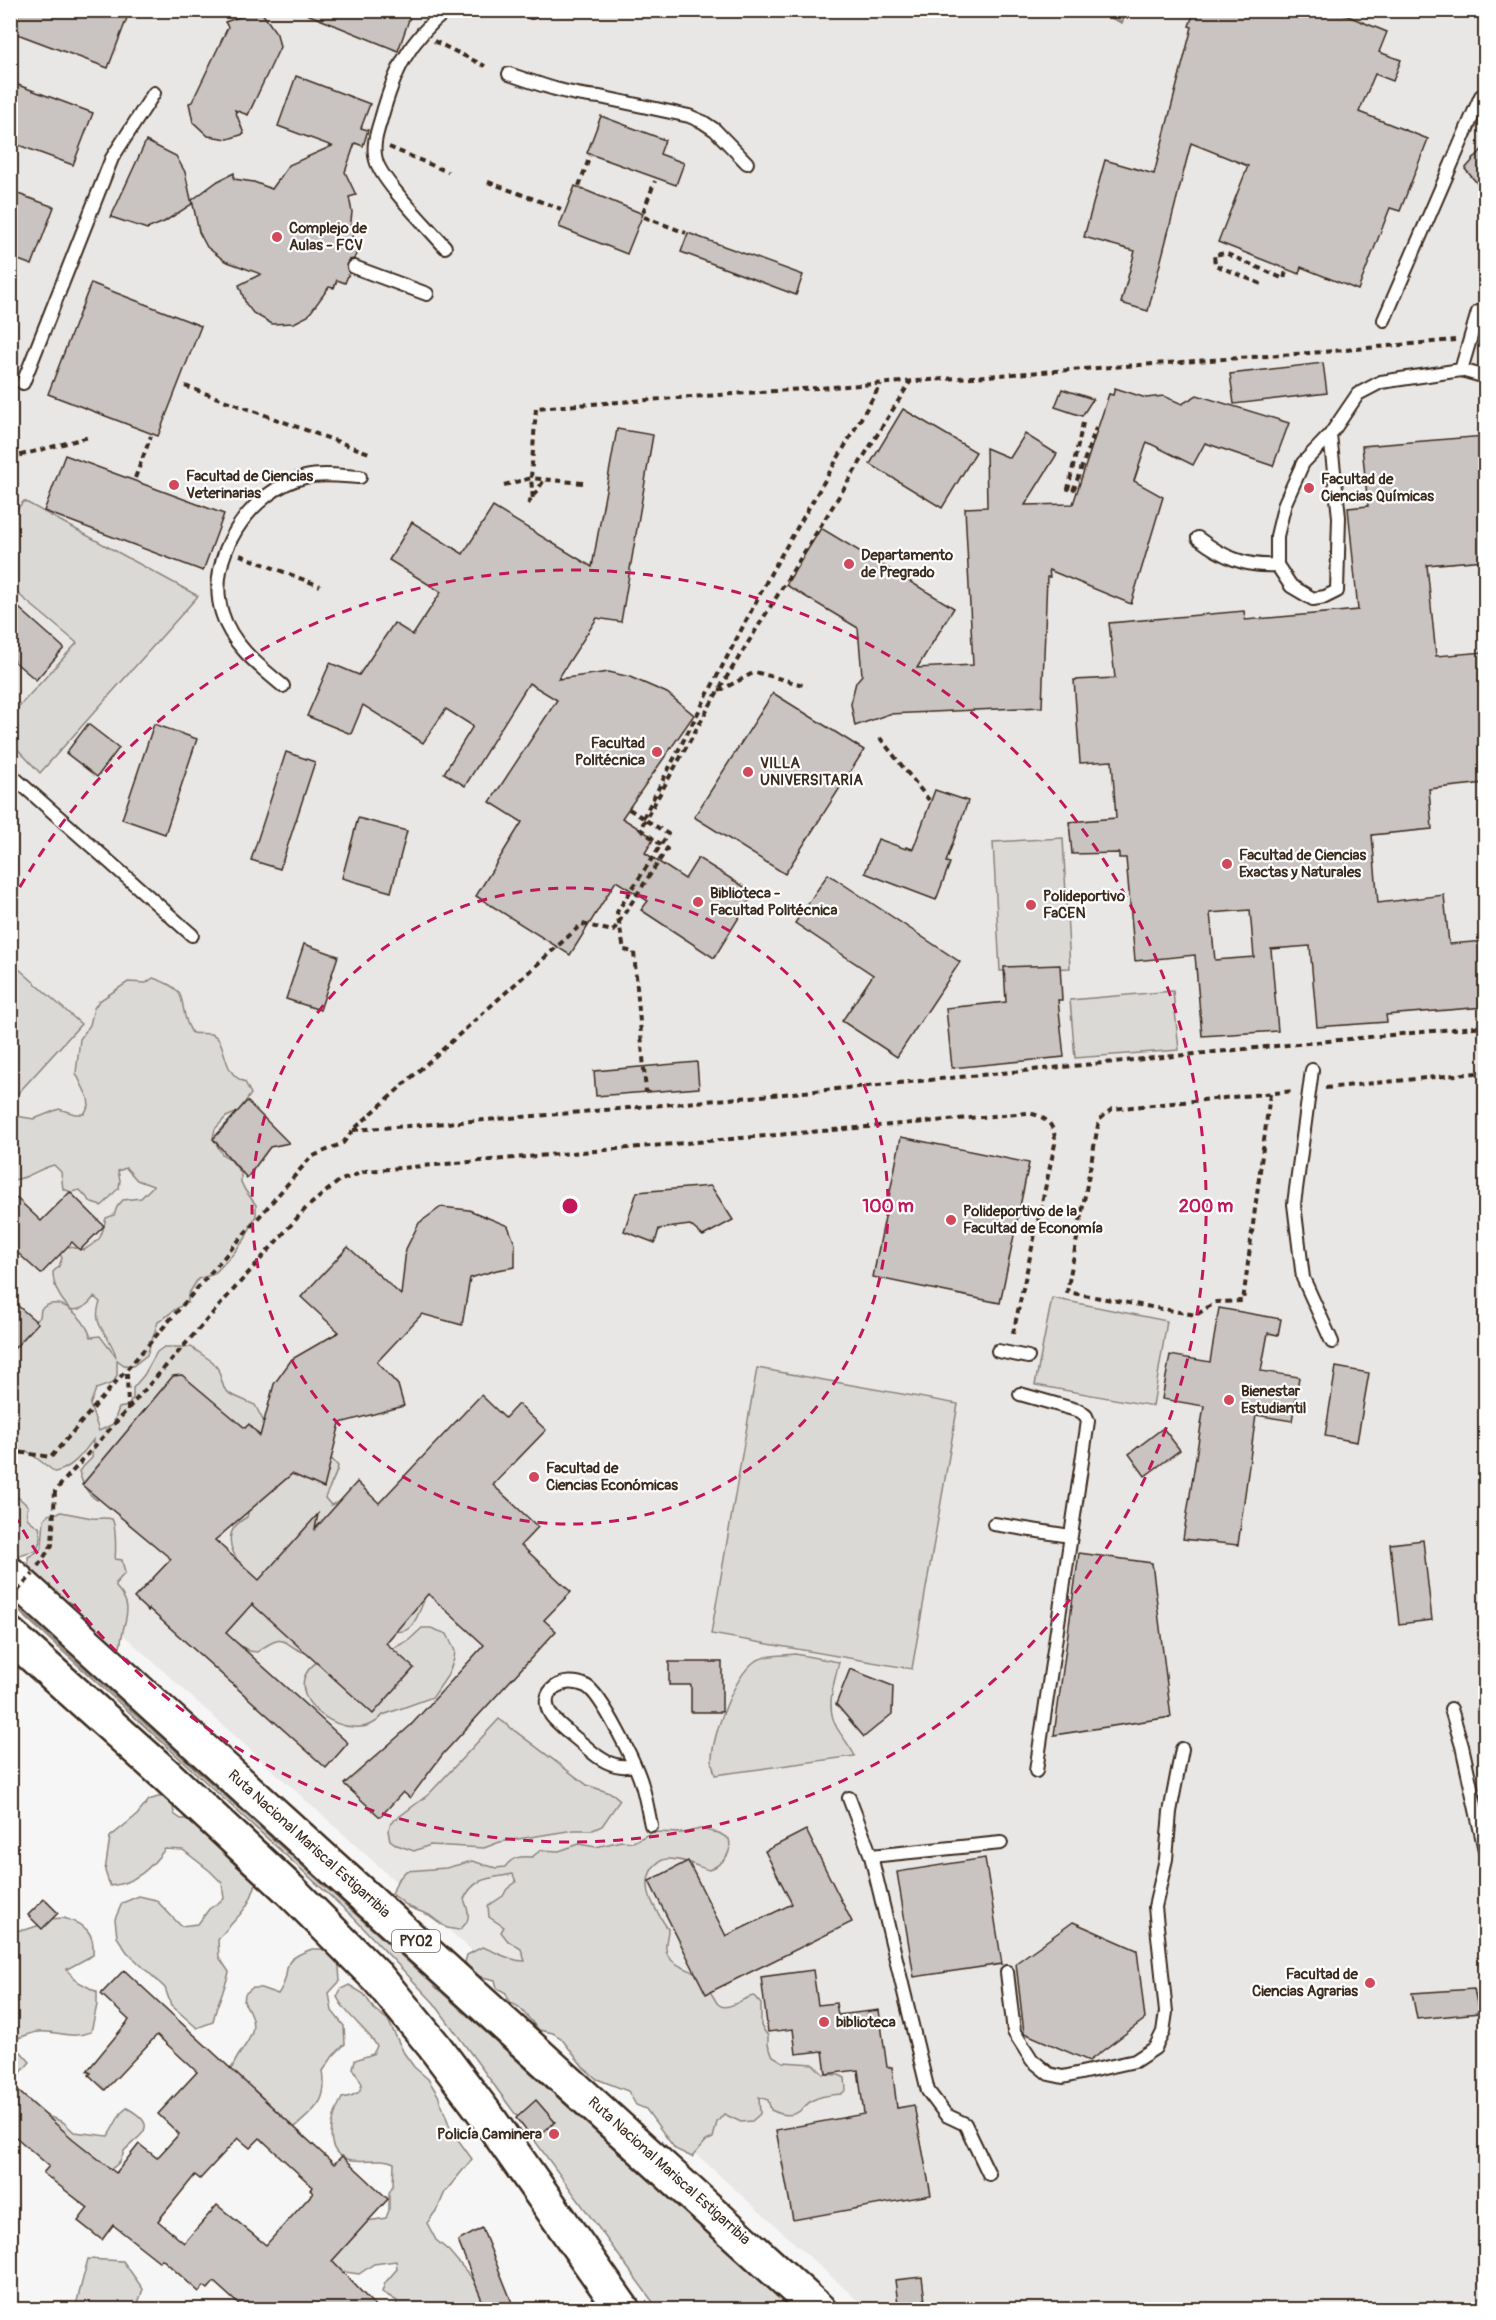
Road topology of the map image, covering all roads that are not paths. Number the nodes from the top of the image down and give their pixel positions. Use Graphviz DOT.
graph roads {
  1 [pos="447,10"];
  2 [pos="509,75"];
  3 [pos="154,93"];
  4 [pos="1481,96"];
  5 [pos="747,163"];
  6 [pos="445,247"];
  7 [pos="354,267"];
  8 [pos="427,294"];
  9 [pos="1478,312"];
  10 [pos="1384,320"];
  11 [pos="1461,370"];
  12 [pos="1485,377"];
  13 [pos="23,383"];
  14 [pos="1330,435"];
  15 [pos="360,477"];
  16 [pos="1197,538"];
  17 [pos="1277,565"];
  18 [pos="283,686"];
  19 [pos="10,774"];
  20 [pos="192,935"];
  21 [pos="1312,1070"];
  22 [pos="1332,1342"];
  23 [pos="1003,1353"];
  24 [pos="1028,1357"];
  25 [pos="1020,1394"];
  26 [pos="994,1524"];
  27 [pos="1071,1536"];
  28 [pos="10,1574"];
  29 [pos="10,1635"];
  30 [pos="1451,1709"];
  31 [pos="1182,1749"];
  32 [pos="633,1765"];
  33 [pos="1036,1771"];
  34 [pos="849,1798"];
  35 [pos="651,1825"];
  36 [pos="1001,1843"];
  37 [pos="1485,1855"];
  38 [pos="871,1856"];
  39 [pos="1007,1972"];
  40 [pos="989,2175"];
  41 [pos="623,2310"];
  42 [pos="819,2310"];
  1 -- 6 [label="lane"];
  2 -- 5 [label="lane"];
  3 -- 13 [label="lane"];
  4 -- 10 [label="lane"];
  7 -- 8 [label="lane"];
  9 -- 11 [label="lane"];
  11 -- 12 [label="lane"];
  11 -- 14 [label="lane"];
  14 -- 17 [label="lane"];
  14 -- 17 [label="lane"];
  15 -- 18 [label="lane"];
  16 -- 17 [label="lane"];
  19 -- 20 [label="lane"];
  21 -- 22 [label="lane"];
  23 -- 24 [label="lane"];
  25 -- 27 [label="lane"];
  26 -- 27 [label="lane"];
  27 -- 33 [label="lane"];
  28 -- 42 [label="highway, Ruta Nacional Mariscal Estigarribia / PY02"];
  29 -- 41 [label="highway"];
  30 -- 37 [label="lane"];
  31 -- 39 [label="lane"];
  32 -- 32 [label="lane"];
  32 -- 35 [label="lane"];
  34 -- 38 [label="lane"];
  36 -- 38 [label="lane"];
  38 -- 40 [label="lane"];
}
